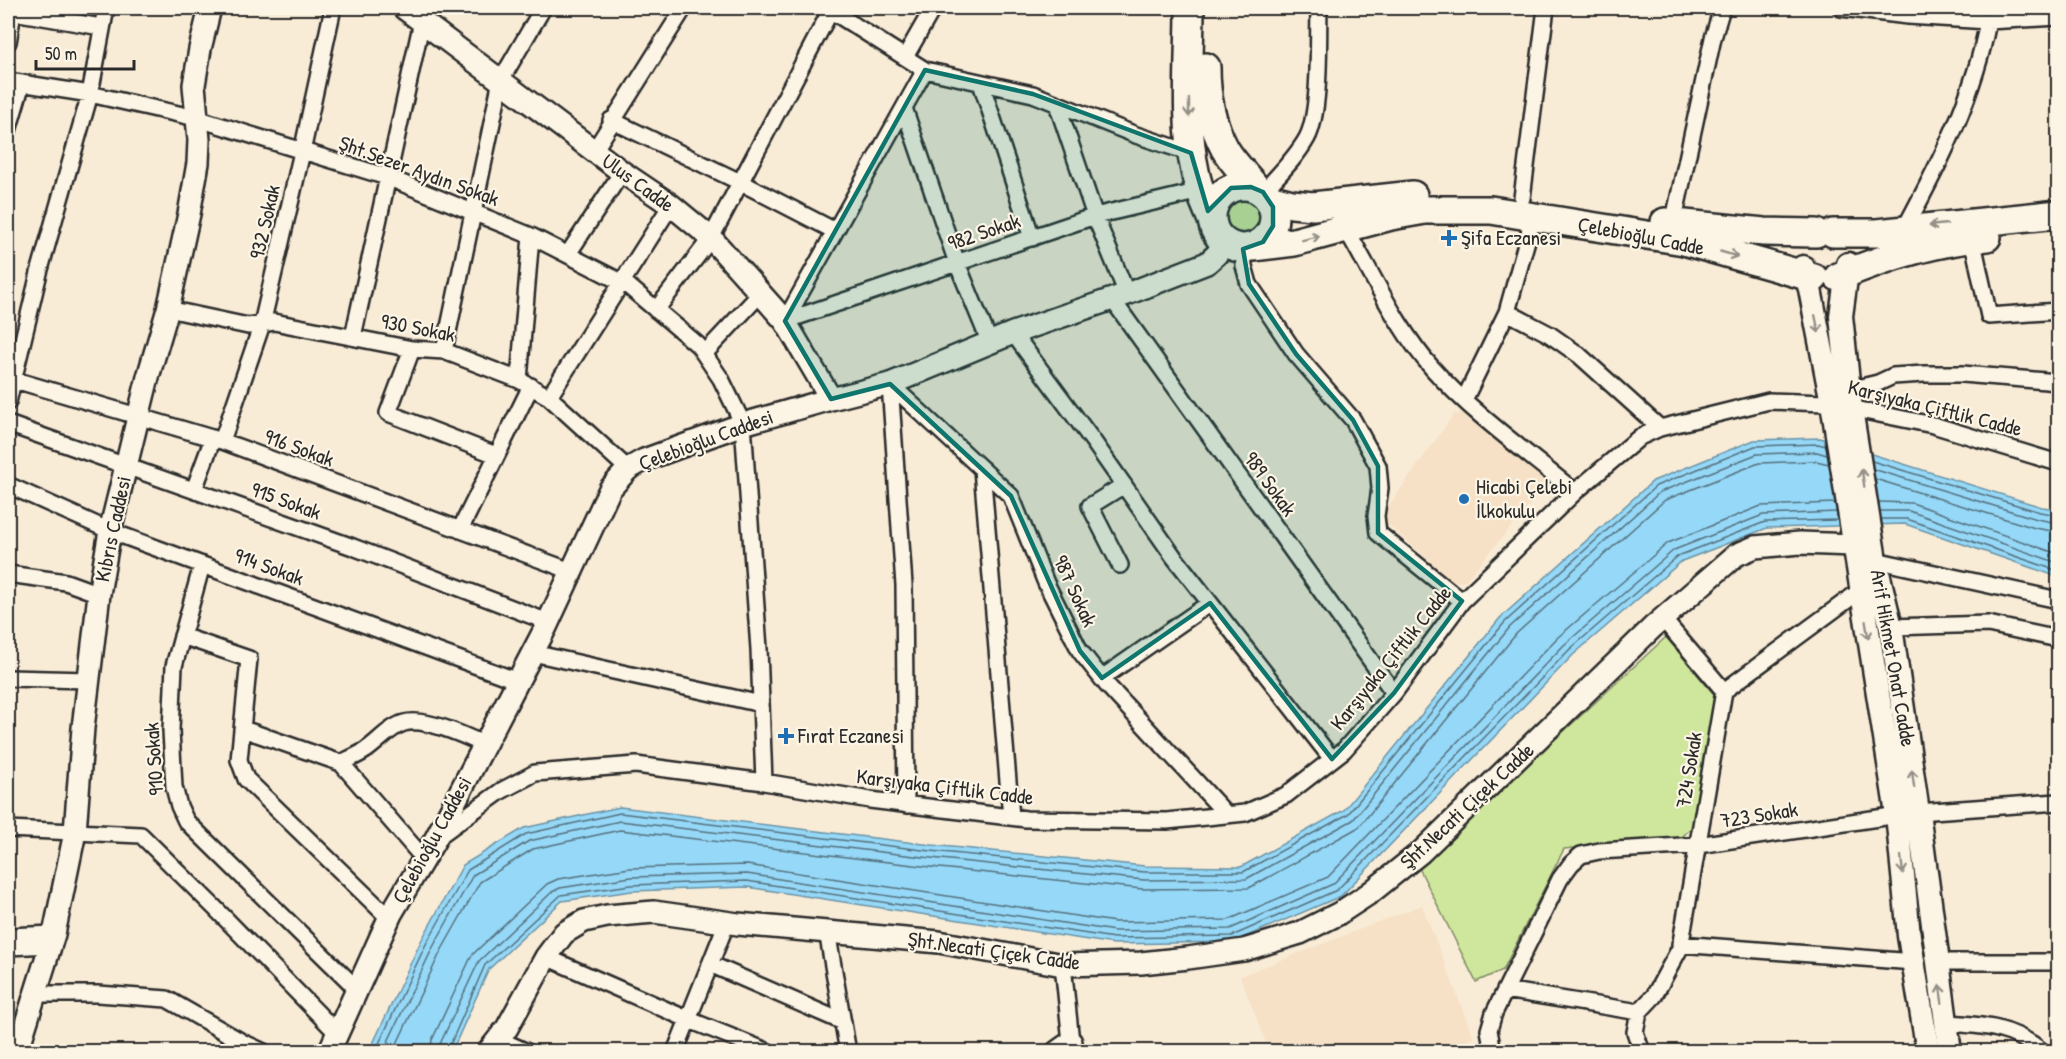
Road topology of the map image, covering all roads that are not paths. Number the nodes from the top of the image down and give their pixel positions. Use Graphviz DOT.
graph roads {
  1 [pos="106,8"];
  2 [pos="210,8"];
  3 [pos="333,8"];
  4 [pos="404,8"];
  5 [pos="543,8"];
  6 [pos="684,8"];
  7 [pos="933,8"];
  8 [pos="1190,8"];
  9 [pos="1205,8"];
  10 [pos="1319,8"];
  11 [pos="1546,8"];
  12 [pos="1722,8"];
  13 [pos="1841,8"];
  14 [pos="829,9"];
  15 [pos="10,12"];
  16 [pos="2058,17"];
  17 [pos="422,21"];
  18 [pos="1988,21"];
  19 [pos="101,27"];
  20 [pos="8,42"];
  21 [pos="905,57"];
  22 [pos="926,70"];
  23 [pos="501,80"];
  24 [pos="15,82"];
  25 [pos="981,83"];
  26 [pos="90,94"];
  27 [pos="1057,104"];
  28 [pos="904,108"];
  29 [pos="196,118"];
  30 [pos="611,120"];
  31 [pos="8,131"];
  32 [pos="594,151"];
  33 [pos="303,152"];
  34 [pos="1191,153"];
  35 [pos="622,172"];
  36 [pos="387,177"];
  37 [pos="740,182"];
  38 [pos="1200,191"];
  39 [pos="1263,193"];
  40 [pos="671,206"];
  41 [pos="1528,207"];
  42 [pos="472,211"];
  43 [pos="2058,214"];
  44 [pos="1095,216"];
  45 [pos="1673,224"];
  46 [pos="1905,228"];
  47 [pos="1346,229"];
  48 [pos="835,231"];
  49 [pos="2058,232"];
  50 [pos="1824,233"];
  51 [pos="531,236"];
  52 [pos="711,238"];
  53 [pos="1032,238"];
  54 [pos="1972,238"];
  55 [pos="1233,240"];
  56 [pos="568,254"];
  57 [pos="957,263"];
  58 [pos="1826,272"];
  59 [pos="623,283"];
  60 [pos="760,294"];
  61 [pos="1120,296"];
  62 [pos="168,309"];
  63 [pos="656,310"];
  64 [pos="2058,310"];
  65 [pos="1507,312"];
  66 [pos="784,321"];
  67 [pos="262,324"];
  68 [pos="1013,333"];
  69 [pos="353,337"];
  70 [pos="990,343"];
  71 [pos="412,349"];
  72 [pos="444,351"];
  73 [pos="704,354"];
  74 [pos="10,379"];
  75 [pos="2058,382"];
  76 [pos="525,383"];
  77 [pos="890,384"];
  78 [pos="549,397"];
  79 [pos="831,399"];
  80 [pos="1464,400"];
  81 [pos="8,402"];
  82 [pos="1844,411"];
  83 [pos="140,417"];
  84 [pos="8,424"];
  85 [pos="743,424"];
  86 [pos="1660,428"];
  87 [pos="218,440"];
  88 [pos="496,456"];
  89 [pos="2058,463"];
  90 [pos="126,466"];
  91 [pos="628,469"];
  92 [pos="982,469"];
  93 [pos="8,485"];
  94 [pos="1124,485"];
  95 [pos="194,490"];
  96 [pos="1575,492"];
  97 [pos="460,530"];
  98 [pos="110,531"];
  99 [pos="1858,536"];
  100 [pos="1875,560"];
  101 [pos="202,565"];
  102 [pos="1120,565"];
  103 [pos="571,572"];
  104 [pos="8,574"];
  105 [pos="1861,590"];
  106 [pos="99,594"];
  107 [pos="2058,600"];
  108 [pos="1462,601"];
  109 [pos="1210,603"];
  110 [pos="1663,619"];
  111 [pos="548,622"];
  112 [pos="1891,627"];
  113 [pos="182,636"];
  114 [pos="2058,639"];
  115 [pos="533,652"];
  116 [pos="8,678"];
  117 [pos="1102,678"];
  118 [pos="89,680"];
  119 [pos="518,681"];
  120 [pos="1724,691"];
  121 [pos="1394,693"];
  122 [pos="761,704"];
  123 [pos="243,729"];
  124 [pos="485,745"];
  125 [pos="1332,759"];
  126 [pos="341,763"];
  127 [pos="764,782"];
  128 [pos="2058,802"];
  129 [pos="906,805"];
  130 [pos="1908,813"];
  131 [pos="1227,815"];
  132 [pos="1011,817"];
  133 [pos="8,829"];
  134 [pos="75,832"];
  135 [pos="436,838"];
  136 [pos="1698,845"];
  137 [pos="424,859"];
  138 [pos="389,918"];
  139 [pos="727,922"];
  140 [pos="827,931"];
  141 [pos="8,936"];
  142 [pos="52,939"];
  143 [pos="1680,944"];
  144 [pos="8,947"];
  145 [pos="546,957"];
  146 [pos="1914,962"];
  147 [pos="1937,962"];
  148 [pos="2058,962"];
  149 [pos="710,964"];
  150 [pos="1063,964"];
  151 [pos="357,989"];
  152 [pos="1505,990"];
  153 [pos="35,994"];
  154 [pos="1639,1012"];
  155 [pos="687,1019"];
  156 [pos="843,1022"];
  157 [pos="1946,1023"];
  158 [pos="333,1042"];
  159 [pos="15,1044"];
  160 [pos="493,1045"];
  161 [pos="1068,1048"];
  162 [pos="264,1052"];
  163 [pos="527,1052"];
  164 [pos="675,1052"];
  165 [pos="769,1052"];
  166 [pos="848,1052"];
  167 [pos="1493,1052"];
  168 [pos="1642,1052"];
  169 [pos="1928,1052"];
  170 [pos="1950,1052"];
  171 [pos="2043,1052"];
  1 -- 19 [label="street"];
  2 -- 29 [label="street, Kıbrıs Caddesi"];
  3 -- 33 [label="street, 932 Sokak"];
  4 -- 17 [label="street, Ulus Cadde"];
  5 -- 23 [label="street"];
  6 -- 30 [label="street"];
  7 -- 21 [label="street"];
  8 -- 34 [label="highway, one-way"];
  9 -- 39 [label="highway"];
  10 -- 39 [label="street"];
  11 -- 41 [label="street"];
  12 -- 45 [label="street"];
  13 -- 18 [label="street"];
  14 -- 21 [label="street"];
  14 -- 37 [label="street"];
  15 -- 19 [label="street"];
  15 -- 20 [label="street"];
  16 -- 18 [label="street"];
  17 -- 23 [label="street, Ulus Cadde"];
  17 -- 36 [label="street"];
  18 -- 46 [label="street"];
  19 -- 26 [label="street"];
  21 -- 22 [label="street"];
  22 -- 25 [label="street"];
  22 -- 28 [label="street"];
  23 -- 32 [label="street, Ulus Cadde"];
  23 -- 42 [label="street"];
  24 -- 26 [label="street, Şht.Sezer Aydın Sokak"];
  24 -- 31 [label="street"];
  25 -- 27 [label="street"];
  25 -- 53 [label="street"];
  26 -- 29 [label="street, Şht.Sezer Aydın Sokak"];
  26 -- 74 [label="street"];
  27 -- 34 [label="street"];
  27 -- 44 [label="street, 989 Sokak"];
  28 -- 48 [label="street"];
  28 -- 57 [label="street"];
  29 -- 33 [label="street, Şht.Sezer Aydın Sokak"];
  29 -- 62 [label="street, Kıbrıs Caddesi"];
  30 -- 32 [label="street"];
  30 -- 37 [label="street"];
  32 -- 35 [label="street, Ulus Cadde"];
  33 -- 36 [label="street, Şht.Sezer Aydın Sokak"];
  33 -- 67 [label="street, 932 Sokak"];
  34 -- 38 [label="highway"];
  35 -- 40 [label="street, Ulus Cadde"];
  35 -- 56 [label="street"];
  36 -- 42 [label="street, Şht.Sezer Aydın Sokak"];
  36 -- 69 [label="street"];
  37 -- 48 [label="street"];
  37 -- 52 [label="street"];
  38 -- 44 [label="street, 982 Sokak"];
  38 -- 55 [label="highway"];
  39 -- 41 [label="highway, Çelebioğlu Cadde"];
  39 -- 55 [label="highway"];
  39 -- 55 [label="highway, Çelebioğlu Cadde"];
  40 -- 52 [label="street, Ulus Cadde"];
  40 -- 59 [label="street"];
  41 -- 45 [label="highway, Çelebioğlu Cadde"];
  41 -- 47 [label="highway, Çelebioğlu Cadde"];
  41 -- 58 [label="highway, Çelebioğlu Cadde, one-way"];
  41 -- 65 [label="street"];
  42 -- 51 [label="street, Şht.Sezer Aydın Sokak"];
  42 -- 72 [label="street"];
  43 -- 46 [label="highway, Çelebioğlu Cadde, one-way"];
  44 -- 53 [label="street, 982 Sokak"];
  44 -- 61 [label="street, 989 Sokak"];
  45 -- 50 [label="highway, Çelebioğlu Cadde"];
  46 -- 50 [label="highway, Çelebioğlu Cadde"];
  55 -- 47 [label="highway, Çelebioğlu Cadde, one-way"];
  47 -- 80 [label="street"];
  48 -- 66 [label="street"];
  49 -- 54 [label="highway"];
  50 -- 58 [label="highway"];
  50 -- 58 [label="highway"];
  51 -- 56 [label="street, Şht.Sezer Aydın Sokak"];
  51 -- 76 [label="street"];
  52 -- 60 [label="street, Ulus Cadde"];
  52 -- 63 [label="street"];
  53 -- 57 [label="street, 982 Sokak"];
  54 -- 58 [label="highway"];
  54 -- 64 [label="street"];
  55 -- 61 [label="street, Çelebioğlu Caddesi"];
  55 -- 108 [label="street"];
  56 -- 59 [label="street, Şht.Sezer Aydın Sokak"];
  57 -- 66 [label="street, 982 Sokak"];
  57 -- 70 [label="street"];
  58 -- 82 [label="main road, Arif Hikmet Onat Cadde, one-way"];
  58 -- 82 [label="main road, Arif Hikmet Onat Cadde"];
  59 -- 63 [label="street, Şht.Sezer Aydın Sokak"];
  59 -- 78 [label="street"];
  60 -- 66 [label="street, Ulus Cadde"];
  60 -- 73 [label="street"];
  61 -- 68 [label="street, Çelebioğlu Caddesi"];
  61 -- 121 [label="street, 989 Sokak"];
  62 -- 67 [label="street, 930 Sokak"];
  62 -- 83 [label="street, Kıbrıs Caddesi"];
  63 -- 73 [label="street, Şht.Sezer Aydın Sokak"];
  65 -- 80 [label="street"];
  65 -- 86 [label="street"];
  66 -- 79 [label="street, Ulus Cadde"];
  67 -- 69 [label="street, 930 Sokak"];
  67 -- 87 [label="street, 932 Sokak"];
  68 -- 70 [label="street, Çelebioğlu Caddesi"];
  68 -- 94 [label="street"];
  69 -- 71 [label="street, 930 Sokak"];
  70 -- 77 [label="street, Çelebioğlu Caddesi"];
  71 -- 72 [label="street, 930 Sokak"];
  71 -- 88 [label="street"];
  72 -- 76 [label="street, 930 Sokak"];
  73 -- 85 [label="street, Şht.Sezer Aydın Sokak"];
  74 -- 81 [label="street"];
  74 -- 83 [label="street, 916 Sokak"];
  75 -- 82 [label="street"];
  76 -- 78 [label="street, 930 Sokak"];
  76 -- 88 [label="street"];
  77 -- 79 [label="street, Çelebioğlu Caddesi"];
  77 -- 92 [label="street, 987 Sokak"];
  77 -- 129 [label="street"];
  78 -- 91 [label="street, 930 Sokak"];
  79 -- 85 [label="street, Çelebioğlu Caddesi"];
  80 -- 96 [label="street"];
  82 -- 86 [label="street, Karşıyaka Çiftlik Cadde"];
  82 -- 89 [label="street, Karşıyaka Çiftlik Cadde"];
  82 -- 99 [label="main road, Arif Hikmet Onat Cadde"];
  83 -- 87 [label="street, 916 Sokak"];
  83 -- 90 [label="street, Kıbrıs Caddesi"];
  84 -- 90 [label="street, 915 Sokak"];
  85 -- 91 [label="street, Çelebioğlu Caddesi"];
  85 -- 122 [label="street"];
  86 -- 96 [label="street, Karşıyaka Çiftlik Cadde"];
  87 -- 95 [label="street, 932 Sokak"];
  87 -- 97 [label="street, 916 Sokak"];
  88 -- 97 [label="street"];
  90 -- 95 [label="street, 915 Sokak"];
  90 -- 98 [label="street, Kıbrıs Caddesi"];
  91 -- 103 [label="street, Çelebioğlu Caddesi"];
  92 -- 117 [label="street, 987 Sokak"];
  92 -- 132 [label="street"];
  93 -- 98 [label="street, 914 Sokak"];
  94 -- 102 [label="street"];
  94 -- 109 [label="street"];
  95 -- 111 [label="street, 915 Sokak"];
  96 -- 108 [label="street, Karşıyaka Çiftlik Cadde"];
  97 -- 103 [label="street, 916 Sokak"];
  98 -- 101 [label="street, 914 Sokak"];
  98 -- 106 [label="street, Kıbrıs Caddesi"];
  99 -- 100 [label="main road, Arif Hikmet Onat Cadde"];
  99 -- 105 [label="main road, Arif Hikmet Onat Cadde"];
  99 -- 110 [label="street, Şht.Necati Çiçek Cadde"];
  100 -- 107 [label="street"];
  100 -- 112 [label="main road, Arif Hikmet Onat Cadde"];
  101 -- 113 [label="street, 910 Sokak"];
  101 -- 119 [label="street, 914 Sokak"];
  103 -- 111 [label="street, Çelebioğlu Caddesi"];
  104 -- 106 [label="street"];
  105 -- 120 [label="street"];
  105 -- 130 [label="main road, Arif Hikmet Onat Cadde, one-way"];
  106 -- 118 [label="street, Kıbrıs Caddesi"];
  108 -- 121 [label="street, Karşıyaka Çiftlik Cadde"];
  109 -- 117 [label="street"];
  109 -- 125 [label="street"];
  110 -- 120 [label="street"];
  110 -- 150 [label="street, Şht.Necati Çiçek Cadde"];
  111 -- 115 [label="street, Çelebioğlu Caddesi"];
  112 -- 114 [label="street"];
  130 -- 112 [label="main road, Arif Hikmet Onat Cadde, one-way"];
  113 -- 123 [label="street"];
  113 -- 151 [label="street, 910 Sokak"];
  115 -- 119 [label="street, Çelebioğlu Caddesi"];
  115 -- 122 [label="street"];
  116 -- 118 [label="street"];
  117 -- 131 [label="street, 987 Sokak"];
  118 -- 134 [label="street, Kıbrıs Caddesi"];
  119 -- 124 [label="street, Çelebioğlu Caddesi"];
  120 -- 136 [label="street, 724 Sokak"];
  121 -- 125 [label="street, Karşıyaka Çiftlik Cadde"];
  122 -- 127 [label="street"];
  123 -- 126 [label="street"];
  123 -- 138 [label="street"];
  124 -- 126 [label="street"];
  124 -- 135 [label="street, Çelebioğlu Caddesi"];
  125 -- 131 [label="street, Karşıyaka Çiftlik Cadde"];
  126 -- 137 [label="street"];
  127 -- 129 [label="street, Karşıyaka Çiftlik Cadde"];
  127 -- 135 [label="street, Karşıyaka Çiftlik Cadde"];
  128 -- 130 [label="street, 723 Sokak"];
  129 -- 132 [label="street, Karşıyaka Çiftlik Cadde"];
  130 -- 136 [label="street, 723 Sokak"];
  130 -- 146 [label="main road, Arif Hikmet Onat Cadde, one-way"];
  130 -- 147 [label="main road, Arif Hikmet Onat Cadde"];
  131 -- 132 [label="street, Karşıyaka Çiftlik Cadde"];
  133 -- 134 [label="street"];
  134 -- 142 [label="street, Kıbrıs Caddesi"];
  134 -- 158 [label="street"];
  135 -- 137 [label="street, Çelebioğlu Caddesi"];
  136 -- 143 [label="street, 724 Sokak"];
  136 -- 152 [label="street, 723 Sokak"];
  137 -- 138 [label="street, Çelebioğlu Caddesi"];
  138 -- 151 [label="street, Çelebioğlu Caddesi"];
  139 -- 140 [label="street, Şht.Necati Çiçek Cadde"];
  139 -- 145 [label="street, Şht.Necati Çiçek Cadde"];
  139 -- 149 [label="street"];
  140 -- 150 [label="street, Şht.Necati Çiçek Cadde"];
  140 -- 156 [label="street"];
  141 -- 142 [label="street"];
  142 -- 144 [label="street"];
  142 -- 153 [label="street, Kıbrıs Caddesi"];
  143 -- 146 [label="street"];
  143 -- 154 [label="street, 724 Sokak"];
  145 -- 155 [label="street"];
  145 -- 160 [label="street, Şht.Necati Çiçek Cadde"];
  146 -- 169 [label="main road, Arif Hikmet Onat Cadde"];
  147 -- 148 [label="street"];
  157 -- 147 [label="main road, Arif Hikmet Onat Cadde, one-way"];
  149 -- 155 [label="street"];
  149 -- 156 [label="street"];
  150 -- 161 [label="street"];
  151 -- 158 [label="street, Çelebioğlu Caddesi"];
  152 -- 154 [label="street"];
  152 -- 167 [label="street, 723 Sokak"];
  153 -- 159 [label="street, Kıbrıs Caddesi"];
  153 -- 162 [label="street"];
  154 -- 168 [label="street"];
  155 -- 164 [label="street"];
  155 -- 165 [label="street"];
  156 -- 166 [label="street"];
  157 -- 170 [label="main road, Arif Hikmet Onat Cadde"];
  157 -- 171 [label="street"];
  160 -- 163 [label="street"];
}
